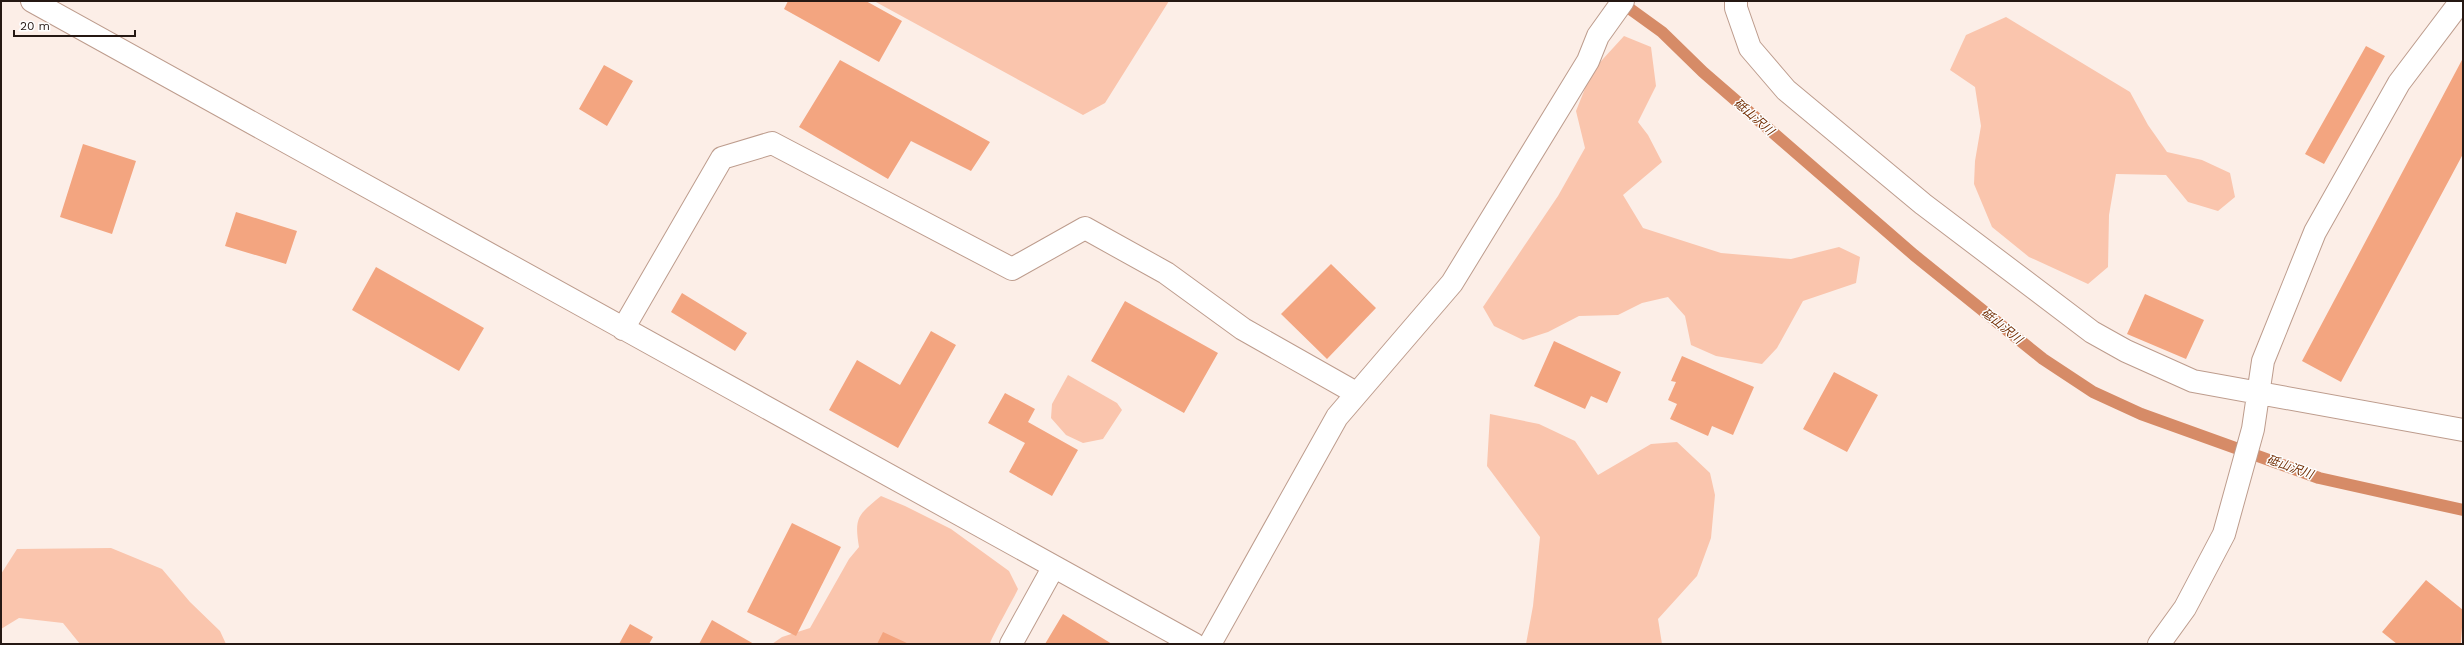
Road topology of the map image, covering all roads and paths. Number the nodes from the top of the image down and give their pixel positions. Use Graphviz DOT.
graph roads {
  1 [pos="32,1"];
  2 [pos="1623,1"];
  3 [pos="1736,1"];
  4 [pos="2460,8"];
  5 [pos="623,329"];
  6 [pos="1356,393"];
  7 [pos="2258,395"];
  8 [pos="2463,430"];
  9 [pos="1053,568"];
  10 [pos="1011,644"];
  11 [pos="1194,644"];
  12 [pos="1210,644"];
  13 [pos="2159,644"];
  1 -- 5 [label="street"];
  2 -- 6 [label="street"];
  3 -- 7 [label="street"];
  4 -- 7 [label="street"];
  5 -- 6 [label="street"];
  5 -- 9 [label="street"];
  6 -- 12 [label="street"];
  7 -- 8 [label="street"];
  7 -- 13 [label="street"];
  9 -- 10 [label="street"];
  9 -- 11 [label="street"];
}
